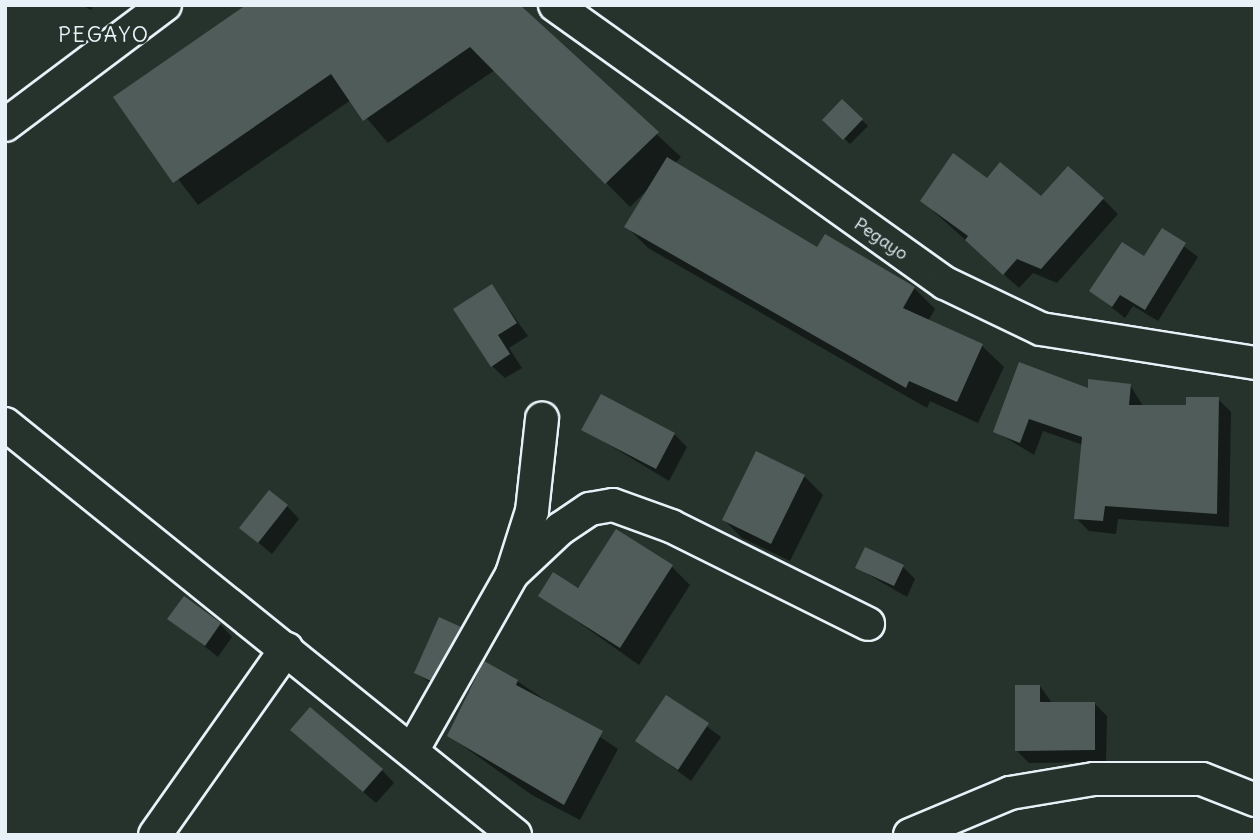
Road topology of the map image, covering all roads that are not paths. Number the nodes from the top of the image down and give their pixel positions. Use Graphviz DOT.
graph roads {
  1 [pos="165,5"];
  2 [pos="555,5"];
  3 [pos="5,125"];
  4 [pos="1255,363"];
  5 [pos="542,419"];
  6 [pos="5,424"];
  7 [pos="512,574"];
  8 [pos="869,624"];
  9 [pos="286,649"];
  10 [pos="412,751"];
  11 [pos="1255,800"];
  12 [pos="155,835"];
  13 [pos="515,835"];
  14 [pos="910,835"];
  1 -- 3 [label="street"];
  2 -- 4 [label="street, Pegayo"];
  5 -- 7 [label="street"];
  6 -- 9 [label="street"];
  7 -- 8 [label="street"];
  7 -- 10 [label="street"];
  9 -- 10 [label="street"];
  9 -- 12 [label="street"];
  10 -- 13 [label="street"];
  11 -- 14 [label="street"];
}
